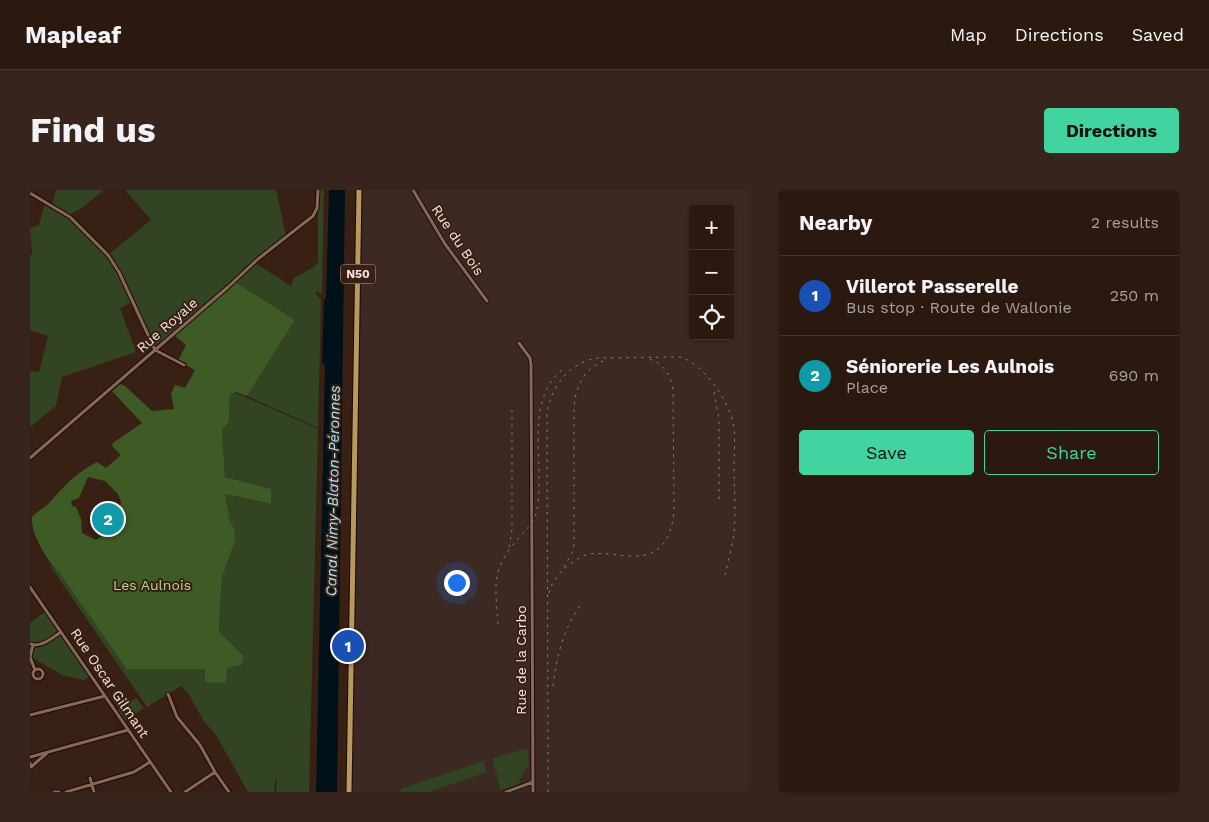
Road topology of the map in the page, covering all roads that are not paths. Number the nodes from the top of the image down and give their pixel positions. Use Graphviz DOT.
graph roads {
  1 [pos="318,190"];
  2 [pos="359,190"];
  3 [pos="413,190"];
  4 [pos="30,193"];
  5 [pos="487,300"];
  6 [pos="519,343"];
  7 [pos="155,350"];
  8 [pos="184,365"];
  9 [pos="30,458"];
  10 [pos="30,587"];
  11 [pos="34,593"];
  12 [pos="30,596"];
  13 [pos="61,632"];
  14 [pos="32,644"];
  15 [pos="35,670"];
  16 [pos="168,694"];
  17 [pos="105,696"];
  18 [pos="30,715"];
  19 [pos="128,730"];
  20 [pos="47,753"];
  21 [pos="30,758"];
  22 [pos="150,762"];
  23 [pos="30,763"];
  24 [pos="215,772"];
  25 [pos="90,778"];
  26 [pos="533,782"];
  27 [pos="92,785"];
  28 [pos="54,792"];
  29 [pos="59,792"];
  30 [pos="66,792"];
  31 [pos="94,792"];
  32 [pos="171,792"];
  33 [pos="185,792"];
  34 [pos="229,792"];
  35 [pos="349,792"];
  36 [pos="506,792"];
  37 [pos="533,792"];
  1 -- 7 [label="street, Rue Royale"];
  2 -- 35 [label="main road, N50"];
  3 -- 5 [label="street, Rue du Bois"];
  4 -- 7 [label="street"];
  6 -- 26 [label="street, Rue de la Carbo"];
  7 -- 8 [label="street"];
  7 -- 9 [label="street, Rue Royale"];
  10 -- 11 [label="street, Rue Oscar Gilmant"];
  11 -- 12 [label="street"];
  11 -- 13 [label="street, Rue Oscar Gilmant"];
  13 -- 14 [label="street"];
  13 -- 17 [label="street, Rue Oscar Gilmant"];
  14 -- 15 [label="street"];
  16 -- 24 [label="street"];
  17 -- 18 [label="street"];
  17 -- 19 [label="street, Rue Oscar Gilmant"];
  19 -- 20 [label="street"];
  19 -- 22 [label="street, Rue Oscar Gilmant"];
  20 -- 21 [label="street"];
  20 -- 23 [label="street"];
  22 -- 27 [label="street"];
  22 -- 32 [label="street, Rue Oscar Gilmant"];
  24 -- 33 [label="street"];
  24 -- 34 [label="street"];
  25 -- 27 [label="street"];
  26 -- 36 [label="street"];
  26 -- 37 [label="street, Rue de la Carbo"];
  27 -- 30 [label="street"];
  27 -- 31 [label="street"];
  28 -- 29 [label="street"];
}
